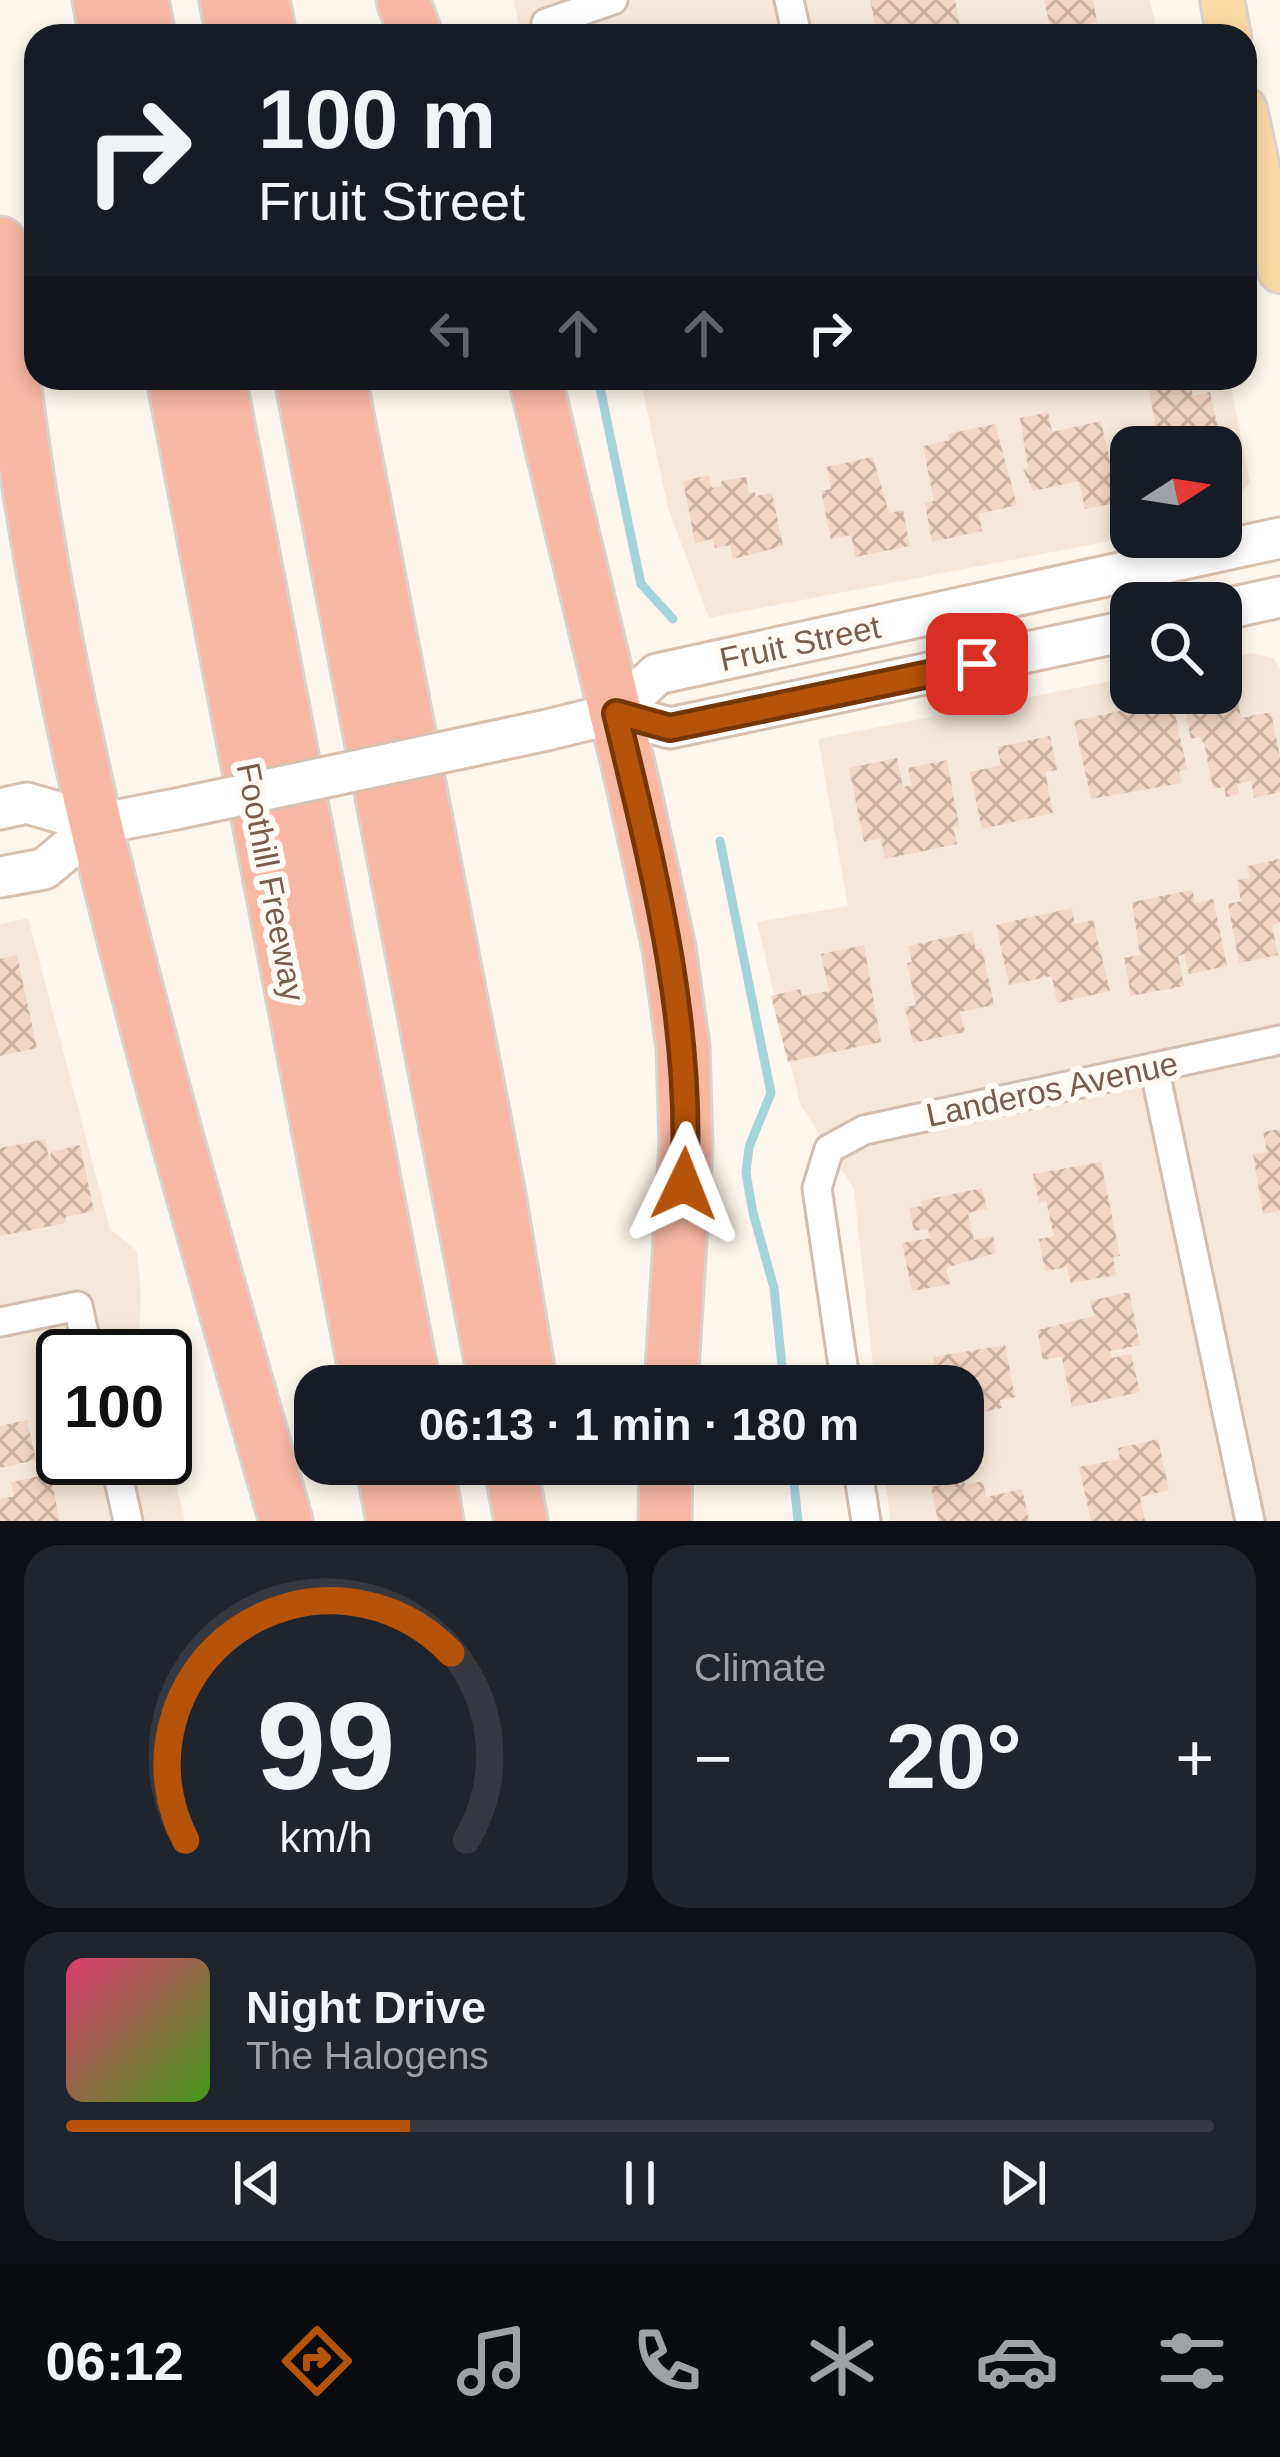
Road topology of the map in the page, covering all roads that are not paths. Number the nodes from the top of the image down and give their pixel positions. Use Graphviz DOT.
graph roads {
  1 [pos="613,0"];
  2 [pos="546,22"];
  3 [pos="1257,165"];
  4 [pos="0,243"];
  5 [pos="1280,271"];
  6 [pos="175,390"];
  7 [pos="221,390"];
  8 [pos="304,390"];
  9 [pos="342,390"];
  10 [pos="538,390"];
  11 [pos="1280,538"];
  12 [pos="1280,597"];
  13 [pos="1242,605"];
  14 [pos="1110,634"];
  15 [pos="616,713"];
  16 [pos="0,809"];
  17 [pos="98,824"];
  18 [pos="0,878"];
  19 [pos="1280,1040"];
  20 [pos="1154,1067"];
  21 [pos="0,1322"];
  22 [pos="83,1329"];
  23 [pos="364,1365"];
  24 [pos="410,1365"];
  25 [pos="492,1365"];
  26 [pos="527,1365"];
  27 [pos="672,1365"];
  28 [pos="843,1365"];
  29 [pos="120,1485"];
  30 [pos="386,1485"];
  31 [pos="431,1485"];
  32 [pos="514,1485"];
  33 [pos="548,1485"];
  34 [pos="666,1485"];
  35 [pos="860,1485"];
  36 [pos="128,1521"];
  37 [pos="286,1521"];
  38 [pos="393,1521"];
  39 [pos="437,1521"];
  40 [pos="520,1521"];
  41 [pos="554,1521"];
  42 [pos="665,1521"];
  43 [pos="866,1521"];
  44 [pos="1250,1521"];
  1 -- 2 [label="street"];
  3 -- 5 [label="main road"];
  4 -- 17 [label="highway"];
  6 -- 23 [label="highway, Foothill Freeway"];
  7 -- 24 [label="highway"];
  8 -- 25 [label="highway"];
  9 -- 26 [label="highway"];
  10 -- 15 [label="highway"];
  11 -- 15 [label="main road, Fruit Street"];
  12 -- 13 [label="main road"];
  14 -- 15 [label="main road, Fruit Street"];
  15 -- 17 [label="main road, Fruit Street, bridge"];
  15 -- 27 [label="highway"];
  16 -- 17 [label="main road, Fruit Street"];
  17 -- 18 [label="main road, Fruit Street"];
  17 -- 37 [label="highway"];
  19 -- 20 [label="street, Landeros Avenue"];
  20 -- 28 [label="street, Landeros Avenue"];
  20 -- 44 [label="street"];
  21 -- 22 [label="street"];
  29 -- 36 [label="street"];
  30 -- 38 [label="highway"];
  31 -- 39 [label="highway"];
  32 -- 40 [label="highway"];
  33 -- 41 [label="highway"];
  34 -- 42 [label="highway"];
  35 -- 43 [label="street"];
}
